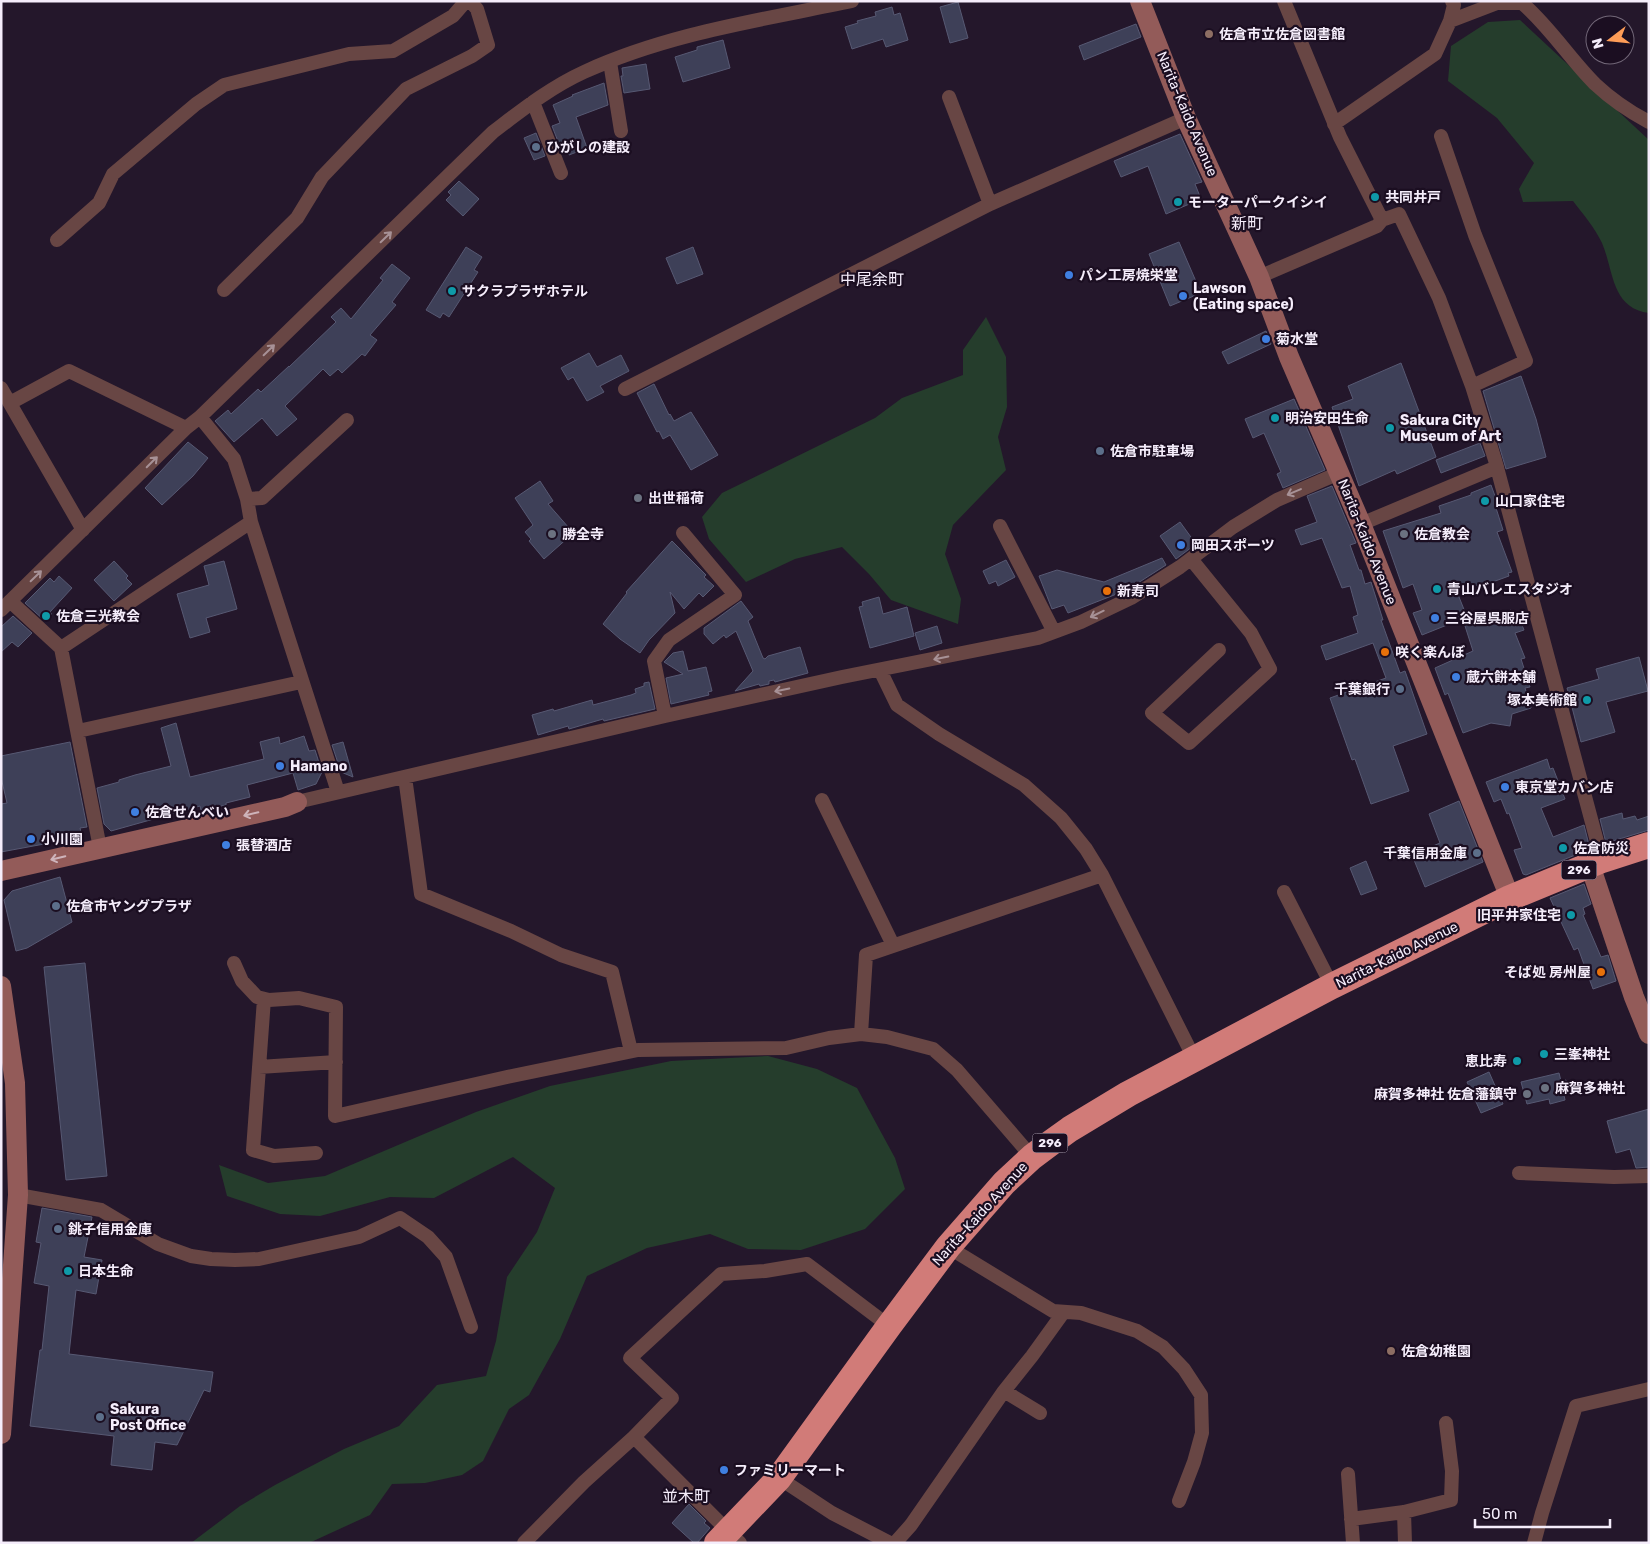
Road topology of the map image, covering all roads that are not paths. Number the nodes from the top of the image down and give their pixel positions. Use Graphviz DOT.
graph roads {
  1 [pos="468,1"];
  2 [pos="852,1"];
  3 [pos="1140,1"];
  4 [pos="1284,1"];
  5 [pos="1452,1"];
  6 [pos="1450,21"];
  7 [pos="610,62"];
  8 [pos="949,97"];
  9 [pos="533,102"];
  10 [pos="1186,118"];
  11 [pos="1649,122"];
  12 [pos="1334,124"];
  13 [pos="621,131"];
  14 [pos="1440,136"];
  15 [pos="561,173"];
  16 [pos="990,204"];
  17 [pos="1382,220"];
  18 [pos="57,240"];
  19 [pos="1259,277"];
  20 [pos="224,290"];
  21 [pos="1472,386"];
  22 [pos="1,388"];
  23 [pos="625,389"];
  24 [pos="10,403"];
  25 [pos="200,417"];
  26 [pos="347,420"];
  27 [pos="186,428"];
  28 [pos="1497,467"];
  29 [pos="1339,473"];
  30 [pos="248,499"];
  31 [pos="251,522"];
  32 [pos="1360,524"];
  33 [pos="1000,526"];
  34 [pos="83,530"];
  35 [pos="683,533"];
  36 [pos="1191,559"];
  37 [pos="6,606"];
  38 [pos="1054,632"];
  39 [pos="61,648"];
  40 [pos="1219,650"];
  41 [pos="880,670"];
  42 [pos="301,682"];
  43 [pos="665,716"];
  44 [pos="78,731"];
  45 [pos="405,777"];
  46 [pos="338,792"];
  47 [pos="822,800"];
  48 [pos="298,802"];
  49 [pos="1649,845"];
  50 [pos="100,848"];
  51 [pos="1596,863"];
  52 [pos="1,871"];
  53 [pos="1102,875"];
  54 [pos="1284,892"];
  55 [pos="1510,898"];
  56 [pos="893,945"];
  57 [pos="234,963"];
  58 [pos="1332,986"];
  59 [pos="2,992"];
  60 [pos="264,999"];
  61 [pos="861,1034"];
  62 [pos="1649,1034"];
  63 [pos="631,1051"];
  64 [pos="1194,1058"];
  65 [pos="336,1062"];
  66 [pos="260,1067"];
  67 [pos="316,1153"];
  68 [pos="1032,1157"];
  69 [pos="1519,1173"];
  70 [pos="1649,1176"];
  71 [pos="18,1195"];
  72 [pos="948,1247"];
  73 [pos="7,1276"];
  74 [pos="1063,1313"];
  75 [pos="888,1326"];
  76 [pos="471,1327"];
  77 [pos="1649,1389"];
  78 [pos="1004,1391"];
  79 [pos="1040,1413"];
  80 [pos="1446,1423"];
  81 [pos="1,1434"];
  82 [pos="634,1437"];
  83 [pos="1348,1474"];
  84 [pos="779,1478"];
  85 [pos="1179,1501"];
  86 [pos="1404,1512"];
  87 [pos="1351,1519"];
  88 [pos="728,1539"];
  89 [pos="524,1543"];
  90 [pos="890,1543"];
  91 [pos="895,1543"];
  92 [pos="1353,1543"];
  93 [pos="1405,1543"];
  94 [pos="1534,1543"];
  1 -- 18 [label="street"];
  1 -- 20 [label="street"];
  2 -- 7 [label="street"];
  3 -- 10 [label="street, Narita-Kaido Avenue"];
  4 -- 12 [label="street"];
  5 -- 6 [label="street"];
  6 -- 11 [label="street"];
  6 -- 12 [label="street"];
  7 -- 9 [label="street"];
  7 -- 13 [label="street"];
  8 -- 16 [label="street"];
  9 -- 15 [label="street"];
  25 -- 9 [label="street, one-way"];
  10 -- 16 [label="street"];
  10 -- 19 [label="street, Narita-Kaido Avenue"];
  12 -- 17 [label="street"];
  14 -- 21 [label="street"];
  16 -- 23 [label="street"];
  17 -- 19 [label="street"];
  17 -- 21 [label="street"];
  19 -- 29 [label="street, Narita-Kaido Avenue"];
  21 -- 28 [label="street"];
  22 -- 24 [label="street"];
  24 -- 27 [label="street"];
  24 -- 34 [label="street"];
  25 -- 27 [label="street"];
  25 -- 30 [label="street"];
  26 -- 30 [label="street"];
  34 -- 27 [label="street, one-way"];
  28 -- 32 [label="street"];
  28 -- 51 [label="street"];
  29 -- 32 [label="street, Narita-Kaido Avenue"];
  29 -- 36 [label="street, one-way"];
  30 -- 31 [label="street"];
  31 -- 39 [label="street"];
  31 -- 42 [label="street"];
  32 -- 55 [label="street, Narita-Kaido Avenue"];
  33 -- 38 [label="street"];
  37 -- 34 [label="street, one-way"];
  35 -- 43 [label="street"];
  36 -- 38 [label="street, one-way"];
  36 -- 40 [label="street"];
  37 -- 39 [label="street"];
  38 -- 41 [label="street, one-way"];
  39 -- 44 [label="street"];
  41 -- 43 [label="street, one-way"];
  41 -- 53 [label="street"];
  42 -- 44 [label="street"];
  42 -- 46 [label="street"];
  43 -- 45 [label="street"];
  44 -- 50 [label="street"];
  45 -- 46 [label="street"];
  45 -- 63 [label="street"];
  46 -- 48 [label="street"];
  47 -- 56 [label="street"];
  48 -- 50 [label="street, one-way"];
  49 -- 51 [label="highway, 296"];
  50 -- 52 [label="street, one-way"];
  51 -- 55 [label="highway, 296"];
  51 -- 62 [label="street"];
  53 -- 56 [label="street"];
  53 -- 64 [label="street"];
  54 -- 58 [label="street"];
  55 -- 58 [label="highway, Narita-Kaido Avenue / 296"];
  56 -- 61 [label="street"];
  57 -- 60 [label="street"];
  58 -- 64 [label="highway, Narita-Kaido Avenue / 296"];
  59 -- 71 [label="street"];
  60 -- 65 [label="street"];
  60 -- 66 [label="street"];
  61 -- 63 [label="street"];
  61 -- 68 [label="street"];
  63 -- 65 [label="street"];
  64 -- 68 [label="highway, Narita-Kaido Avenue / 296"];
  65 -- 66 [label="street"];
  66 -- 67 [label="street"];
  68 -- 72 [label="highway, Narita-Kaido Avenue / 296"];
  69 -- 70 [label="street"];
  71 -- 73 [label="street"];
  71 -- 76 [label="street"];
  72 -- 74 [label="street"];
  72 -- 75 [label="highway, Narita-Kaido Avenue / 296"];
  73 -- 81 [label="street"];
  74 -- 78 [label="street"];
  74 -- 85 [label="street"];
  75 -- 82 [label="street"];
  75 -- 84 [label="highway, Narita-Kaido Avenue / 296"];
  77 -- 94 [label="street"];
  78 -- 79 [label="street"];
  78 -- 91 [label="street"];
  80 -- 86 [label="street"];
  82 -- 88 [label="street"];
  82 -- 89 [label="street"];
  83 -- 87 [label="street"];
  84 -- 88 [label="highway, Narita-Kaido Avenue / 296"];
  84 -- 90 [label="street"];
  86 -- 87 [label="street"];
  86 -- 93 [label="street"];
  87 -- 92 [label="street"];
}
